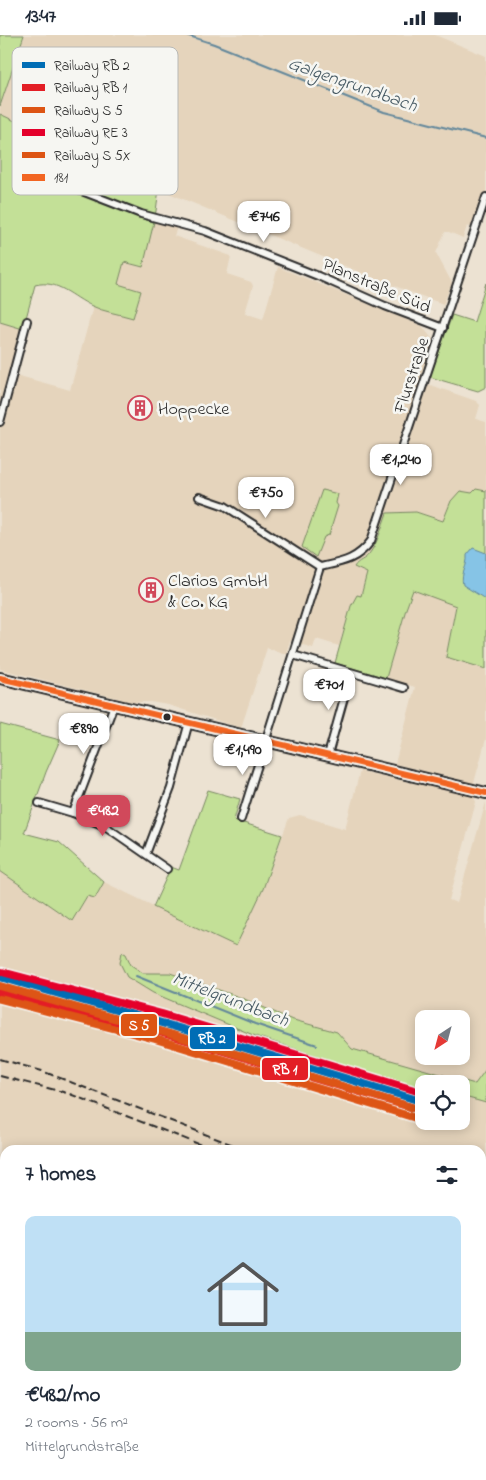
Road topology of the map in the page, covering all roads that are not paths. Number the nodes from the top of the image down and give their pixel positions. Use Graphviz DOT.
graph roads {
  1 [pos="92,195"];
  2 [pos="486,197"];
  3 [pos="27,321"];
  4 [pos="443,328"];
  5 [pos="0,422"];
  6 [pos="199,497"];
  7 [pos="320,567"];
  8 [pos="293,655"];
  9 [pos="351,673"];
  10 [pos="0,678"];
  11 [pos="404,688"];
  12 [pos="114,705"];
  13 [pos="189,722"];
  14 [pos="266,740"];
  15 [pos="328,755"];
  16 [pos="486,793"];
  17 [pos="39,803"];
  18 [pos="73,813"];
  19 [pos="241,819"];
  20 [pos="146,854"];
  21 [pos="167,869"];
  1 -- 4 [label="street, Planstraße Süd"];
  2 -- 4 [label="street, Flurstraße"];
  3 -- 5 [label="street"];
  4 -- 7 [label="street, Flurstraße"];
  6 -- 7 [label="street"];
  7 -- 8 [label="street"];
  8 -- 9 [label="street"];
  8 -- 14 [label="street"];
  9 -- 11 [label="street"];
  9 -- 15 [label="street"];
  10 -- 12 [label="main road"];
  12 -- 13 [label="main road"];
  12 -- 18 [label="street"];
  13 -- 14 [label="main road"];
  13 -- 20 [label="street"];
  14 -- 15 [label="main road"];
  14 -- 19 [label="street"];
  15 -- 16 [label="main road"];
  17 -- 18 [label="street"];
  18 -- 20 [label="street"];
  20 -- 21 [label="street"];
}
